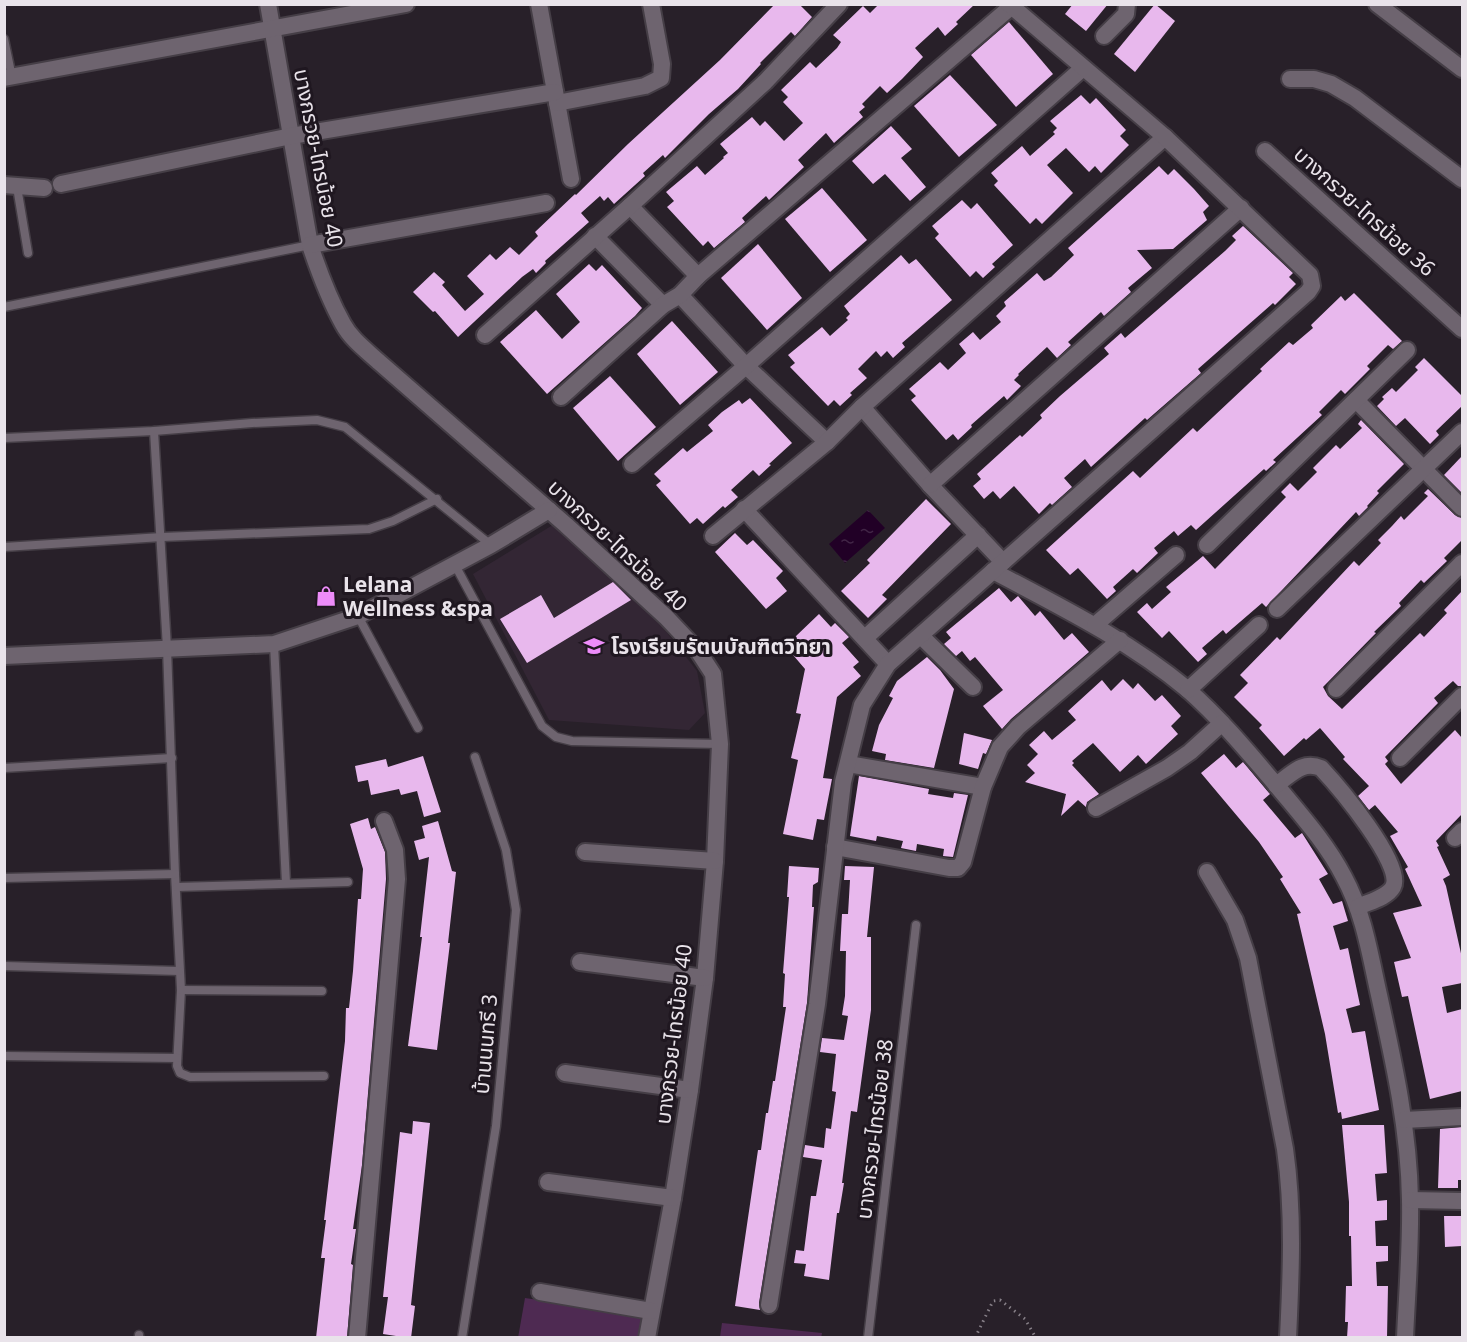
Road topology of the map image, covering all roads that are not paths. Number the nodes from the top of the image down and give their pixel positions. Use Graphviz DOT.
graph roads {
  1 [pos="268,4"];
  2 [pos="406,4"];
  3 [pos="539,4"];
  4 [pos="651,4"];
  5 [pos="839,4"];
  6 [pos="1127,4"];
  7 [pos="1377,4"];
  8 [pos="1011,5"];
  9 [pos="272,29"];
  10 [pos="1104,36"];
  11 [pos="4,39"];
  12 [pos="1083,68"];
  13 [pos="1462,69"];
  14 [pos="8,77"];
  15 [pos="1290,79"];
  16 [pos="556,98"];
  17 [pos="291,136"];
  18 [pos="1165,137"];
  19 [pos="1265,151"];
  20 [pos="571,178"];
  21 [pos="1462,179"];
  22 [pos="61,184"];
  23 [pos="11,186"];
  24 [pos="44,188"];
  25 [pos="546,203"];
  26 [pos="630,206"];
  27 [pos="1241,208"];
  28 [pos="595,236"];
  29 [pos="310,245"];
  30 [pos="28,253"];
  31 [pos="698,276"];
  32 [pos="680,295"];
  33 [pos="663,305"];
  34 [pos="4,307"];
  35 [pos="1462,329"];
  36 [pos="485,335"];
  37 [pos="1407,350"];
  38 [pos="746,366"];
  39 [pos="561,397"];
  40 [pos="1356,400"];
  41 [pos="862,407"];
  42 [pos="154,431"];
  43 [pos="1462,432"];
  44 [pos="4,438"];
  45 [pos="826,442"];
  46 [pos="632,464"];
  47 [pos="1425,469"];
  48 [pos="930,485"];
  49 [pos="436,499"];
  50 [pos="1462,508"];
  51 [pos="744,509"];
  52 [pos="549,510"];
  53 [pos="978,535"];
  54 [pos="713,536"];
  55 [pos="162,537"];
  56 [pos="491,545"];
  57 [pos="1208,545"];
  58 [pos="4,547"];
  59 [pos="1176,555"];
  60 [pos="1462,563"];
  61 [pos="455,565"];
  62 [pos="998,567"];
  63 [pos="1277,609"];
  64 [pos="358,616"];
  65 [pos="1095,625"];
  66 [pos="1259,625"];
  67 [pos="921,636"];
  68 [pos="865,638"];
  69 [pos="1120,640"];
  70 [pos="274,644"];
  71 [pos="167,648"];
  72 [pos="4,656"];
  73 [pos="888,664"];
  74 [pos="972,687"];
  75 [pos="1336,689"];
  76 [pos="1188,690"];
  77 [pos="1462,696"];
  78 [pos="1222,723"];
  79 [pos="418,728"];
  80 [pos="720,744"];
  81 [pos="475,757"];
  82 [pos="172,758"];
  83 [pos="1400,758"];
  84 [pos="848,764"];
  85 [pos="4,768"];
  86 [pos="1276,786"];
  87 [pos="983,787"];
  88 [pos="1096,808"];
  89 [pos="384,821"];
  90 [pos="835,847"];
  91 [pos="585,852"];
  92 [pos="715,861"];
  93 [pos="1207,872"];
  94 [pos="175,874"];
  95 [pos="4,878"];
  96 [pos="348,882"];
  97 [pos="286,883"];
  98 [pos="177,888"];
  99 [pos="1358,907"];
  100 [pos="916,925"];
  101 [pos="580,963"];
  102 [pos="4,966"];
  103 [pos="179,971"];
  104 [pos="705,978"];
  105 [pos="181,990"];
  106 [pos="322,991"];
  107 [pos="4,1056"];
  108 [pos="177,1058"];
  109 [pos="565,1073"];
  110 [pos="324,1076"];
  111 [pos="690,1090"];
  112 [pos="1462,1117"];
  113 [pos="1404,1120"];
  114 [pos="548,1182"];
  115 [pos="673,1198"];
  116 [pos="1410,1200"];
  117 [pos="1462,1201"];
  118 [pos="540,1292"];
  119 [pos="769,1305"];
  120 [pos="651,1311"];
  121 [pos="357,1338"];
  122 [pos="462,1338"];
  123 [pos="647,1338"];
  124 [pos="868,1338"];
  125 [pos="1288,1338"];
  126 [pos="1405,1338"];
  1 -- 9 [label="street, บางกรวย-ไทรน้อย 40"];
  2 -- 9 [label="street"];
  3 -- 16 [label="street"];
  4 -- 16 [label="street"];
  5 -- 26 [label="street"];
  6 -- 10 [label="street"];
  7 -- 13 [label="street"];
  8 -- 12 [label="street"];
  8 -- 31 [label="street"];
  9 -- 14 [label="street"];
  9 -- 17 [label="street, บางกรวย-ไทรน้อย 40"];
  11 -- 14 [label="lane"];
  12 -- 18 [label="street"];
  12 -- 38 [label="street"];
  15 -- 21 [label="street"];
  16 -- 17 [label="street"];
  16 -- 20 [label="street"];
  17 -- 22 [label="street"];
  17 -- 29 [label="street, บางกรวย-ไทรน้อย 40"];
  18 -- 27 [label="street"];
  18 -- 41 [label="street"];
  19 -- 35 [label="street, บางกรวย-ไทรน้อย 36"];
  23 -- 24 [label="street"];
  23 -- 30 [label="lane"];
  25 -- 29 [label="street"];
  26 -- 28 [label="street"];
  26 -- 31 [label="street"];
  27 -- 48 [label="street"];
  27 -- 62 [label="street"];
  28 -- 33 [label="street"];
  28 -- 36 [label="street"];
  29 -- 34 [label="lane"];
  29 -- 52 [label="street, บางกรวย-ไทรน้อย 40"];
  31 -- 32 [label="street"];
  32 -- 33 [label="street"];
  32 -- 38 [label="street"];
  33 -- 39 [label="street"];
  37 -- 40 [label="street"];
  38 -- 45 [label="street"];
  38 -- 46 [label="street"];
  40 -- 47 [label="street"];
  40 -- 57 [label="street"];
  41 -- 45 [label="street"];
  41 -- 48 [label="street"];
  42 -- 44 [label="lane"];
  42 -- 49 [label="lane"];
  42 -- 55 [label="lane"];
  43 -- 47 [label="street"];
  45 -- 51 [label="street"];
  47 -- 50 [label="street"];
  47 -- 63 [label="street"];
  48 -- 53 [label="street"];
  49 -- 55 [label="lane"];
  49 -- 56 [label="lane"];
  51 -- 54 [label="street"];
  51 -- 68 [label="street"];
  52 -- 56 [label="street"];
  52 -- 80 [label="street, บางกรวย-ไทรน้อย 40"];
  53 -- 62 [label="street"];
  53 -- 68 [label="street"];
  55 -- 58 [label="lane"];
  55 -- 71 [label="lane"];
  56 -- 61 [label="street"];
  59 -- 65 [label="street"];
  60 -- 75 [label="street"];
  61 -- 64 [label="street"];
  61 -- 80 [label="lane"];
  62 -- 65 [label="street"];
  62 -- 67 [label="street"];
  64 -- 70 [label="street"];
  64 -- 79 [label="lane"];
  65 -- 69 [label="street"];
  66 -- 76 [label="street"];
  67 -- 73 [label="street"];
  67 -- 74 [label="street"];
  68 -- 73 [label="street"];
  69 -- 76 [label="street"];
  69 -- 87 [label="street"];
  70 -- 71 [label="street"];
  70 -- 97 [label="lane"];
  71 -- 72 [label="street"];
  71 -- 82 [label="lane"];
  73 -- 84 [label="street"];
  76 -- 78 [label="street"];
  77 -- 83 [label="street"];
  78 -- 86 [label="street"];
  78 -- 88 [label="street"];
  80 -- 92 [label="street, บางกรวย-ไทรน้อย 40"];
  81 -- 122 [label="lane, บ้านนนทรี 3"];
  82 -- 85 [label="lane"];
  82 -- 94 [label="lane"];
  84 -- 87 [label="street"];
  84 -- 90 [label="street"];
  86 -- 99 [label="street"];
  86 -- 99 [label="street"];
  87 -- 90 [label="street"];
  89 -- 121 [label="street"];
  90 -- 119 [label="street"];
  91 -- 92 [label="street"];
  92 -- 104 [label="street, บางกรวย-ไทรน้อย 40"];
  93 -- 125 [label="street"];
  94 -- 95 [label="lane"];
  94 -- 98 [label="lane"];
  96 -- 97 [label="lane"];
  97 -- 98 [label="lane"];
  98 -- 103 [label="lane"];
  99 -- 113 [label="street"];
  100 -- 124 [label="lane, บางกรวย-ไทรน้อย 38"];
  101 -- 104 [label="street"];
  102 -- 103 [label="lane"];
  103 -- 105 [label="lane"];
  104 -- 111 [label="street, บางกรวย-ไทรน้อย 40"];
  105 -- 106 [label="lane"];
  105 -- 108 [label="lane"];
  107 -- 108 [label="lane"];
  108 -- 110 [label="lane"];
  109 -- 111 [label="street"];
  111 -- 115 [label="street, บางกรวย-ไทรน้อย 40"];
  112 -- 113 [label="street"];
  113 -- 116 [label="street"];
  114 -- 115 [label="street"];
  115 -- 120 [label="street, บางกรวย-ไทรน้อย 40"];
  116 -- 117 [label="street"];
  116 -- 126 [label="street"];
  118 -- 120 [label="street"];
  120 -- 123 [label="street, บางกรวย-ไทรน้อย 40"];
}
